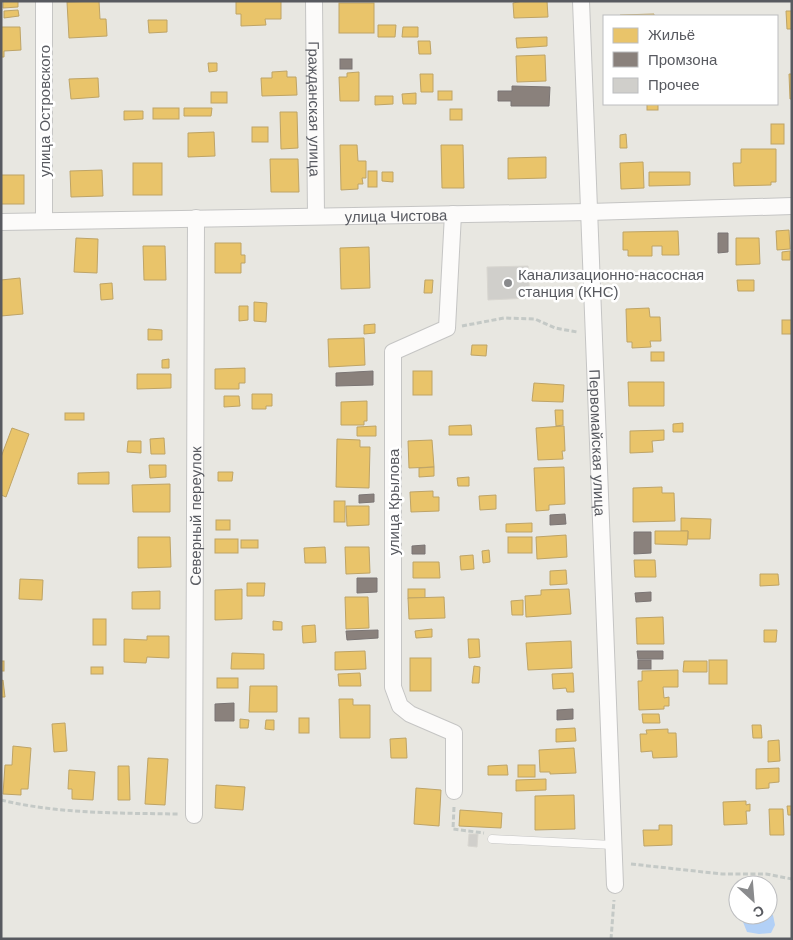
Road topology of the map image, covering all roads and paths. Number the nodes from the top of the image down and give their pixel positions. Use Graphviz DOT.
graph roads {
  1 [pos="44,1"];
  2 [pos="314,1"];
  3 [pos="581,1"];
  4 [pos="792,206"];
  5 [pos="589,212"];
  6 [pos="453,214"];
  7 [pos="316,216"];
  8 [pos="196,218"];
  9 [pos="44,220"];
  10 [pos="1,222"];
  11 [pos="446,328"];
  12 [pos="594,339"];
  13 [pos="454,791"];
  14 [pos="1,800"];
  15 [pos="194,815"];
  16 [pos="492,839"];
  17 [pos="613,845"];
  18 [pos="614,862"];
  19 [pos="792,879"];
  20 [pos="615,885"];
  21 [pos="611,939"];
  1 -- 9 [label="street, улица Островского"];
  2 -- 7 [label="street, Гражданская улица"];
  3 -- 5 [label="street, Первомайская улица"];
  4 -- 5 [label="street, улица Чистова"];
  5 -- 6 [label="street, улица Чистова"];
  5 -- 12 [label="street, Первомайская улица"];
  6 -- 7 [label="street, улица Чистова"];
  6 -- 11 [label="street"];
  7 -- 8 [label="street, улица Чистова"];
  8 -- 9 [label="street, улица Чистова"];
  8 -- 15 [label="street, Северный переулок"];
  9 -- 10 [label="street, улица Чистова"];
  11 -- 12 [label="path"];
  11 -- 13 [label="street, улица Крылова"];
  12 -- 17 [label="street, Первомайская улица"];
  13 -- 16 [label="path"];
  14 -- 15 [label="path"];
  16 -- 17 [label="lane"];
  17 -- 18 [label="street, Первомайская улица"];
  18 -- 19 [label="path"];
  18 -- 20 [label="street, Первомайская улица"];
  20 -- 21 [label="path"];
}
